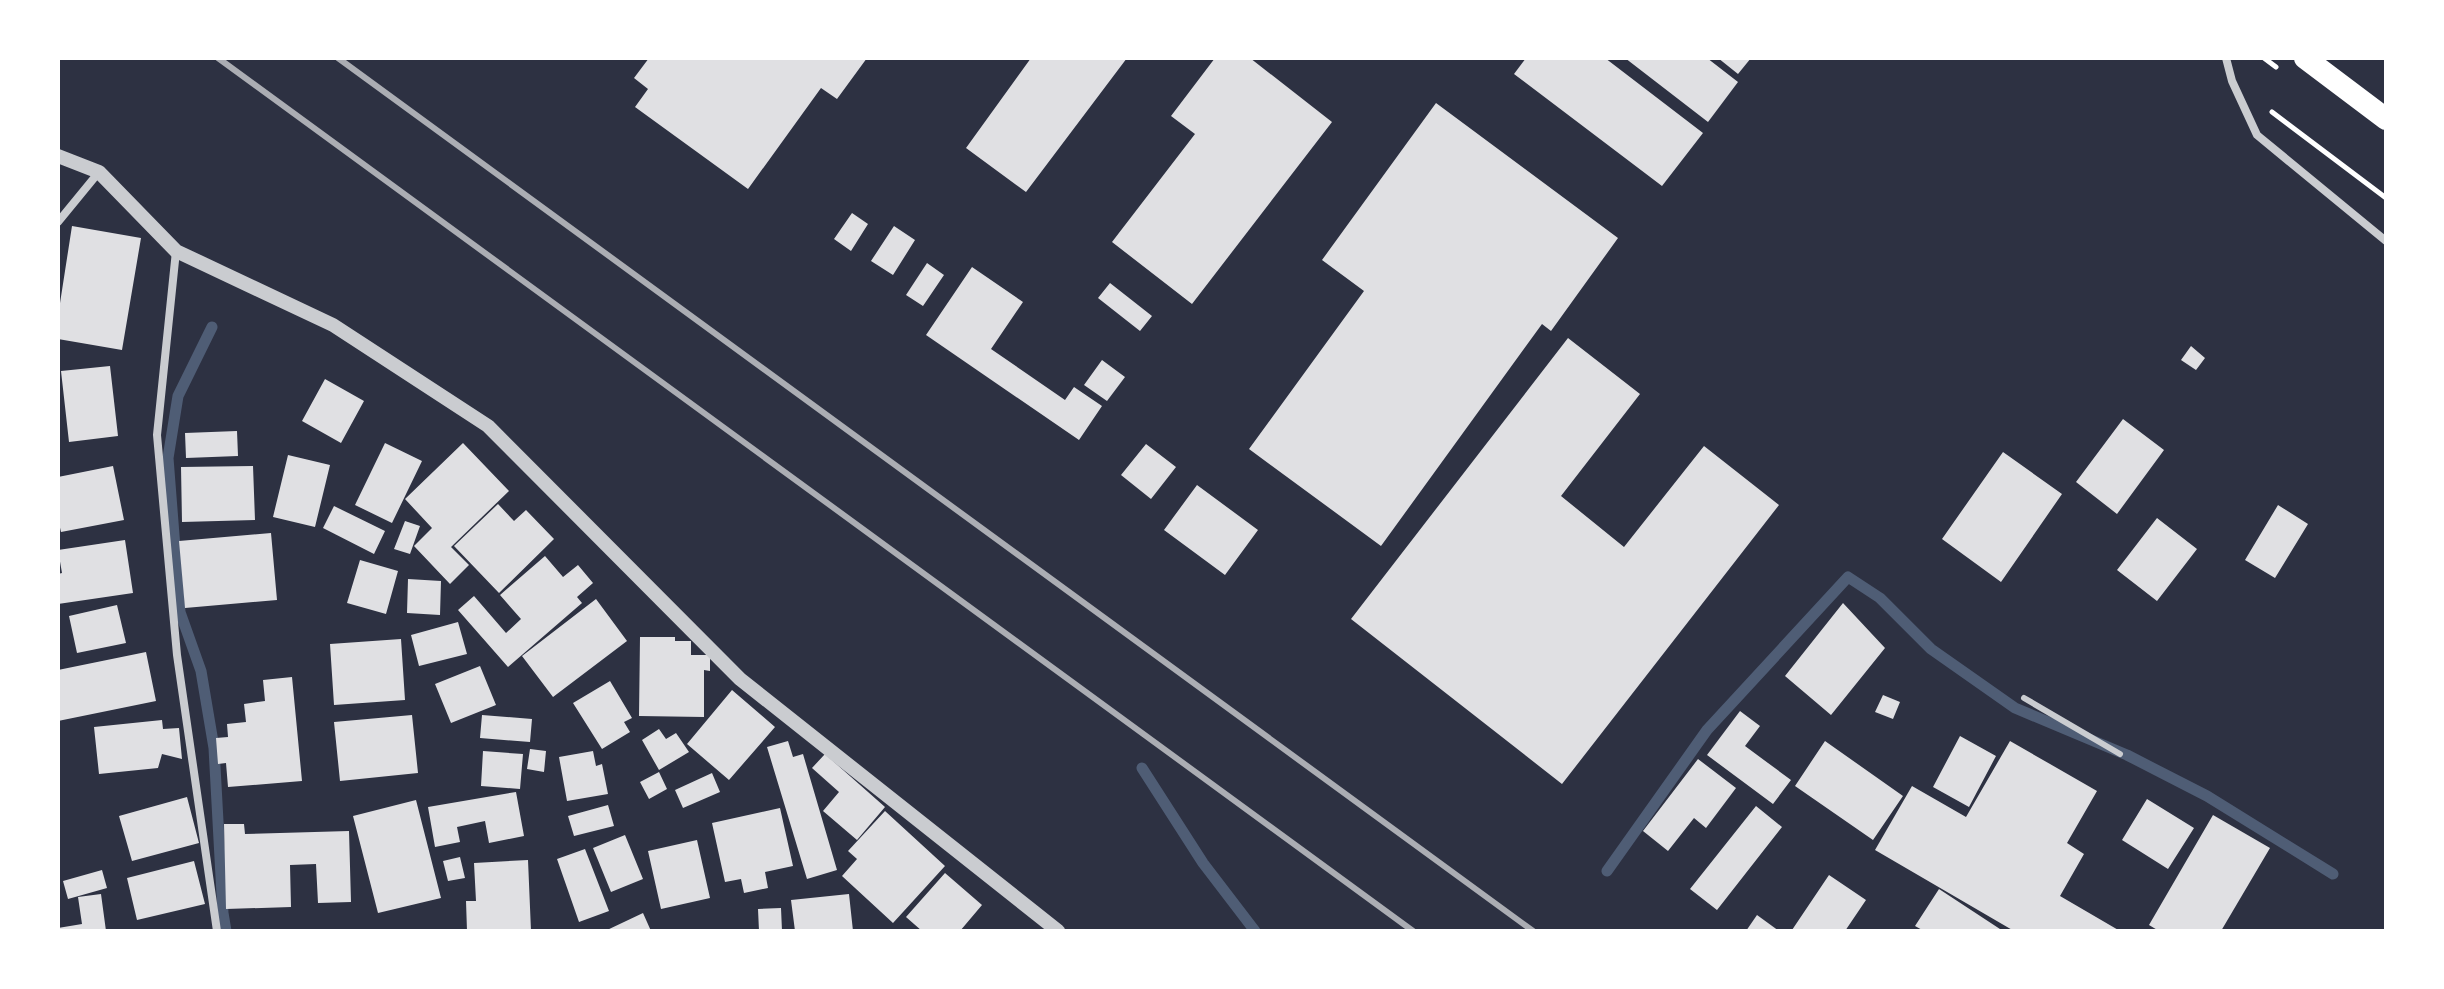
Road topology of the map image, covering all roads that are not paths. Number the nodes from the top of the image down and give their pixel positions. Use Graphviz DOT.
graph roads {
  1 [pos="2226,58"];
  2 [pos="2305,58"];
  3 [pos="2386,119"];
  4 [pos="58,156"];
  5 [pos="99,172"];
  6 [pos="58,222"];
  7 [pos="2386,241"];
  8 [pos="176,251"];
  9 [pos="2024,698"];
  10 [pos="2120,754"];
  11 [pos="217,931"];
  12 [pos="1058,931"];
  1 -- 7 [label="street"];
  2 -- 3 [label="highway"];
  4 -- 5 [label="street"];
  5 -- 6 [label="street"];
  5 -- 8 [label="street"];
  8 -- 11 [label="street"];
  8 -- 12 [label="street"];
  9 -- 10 [label="lane"];
}
